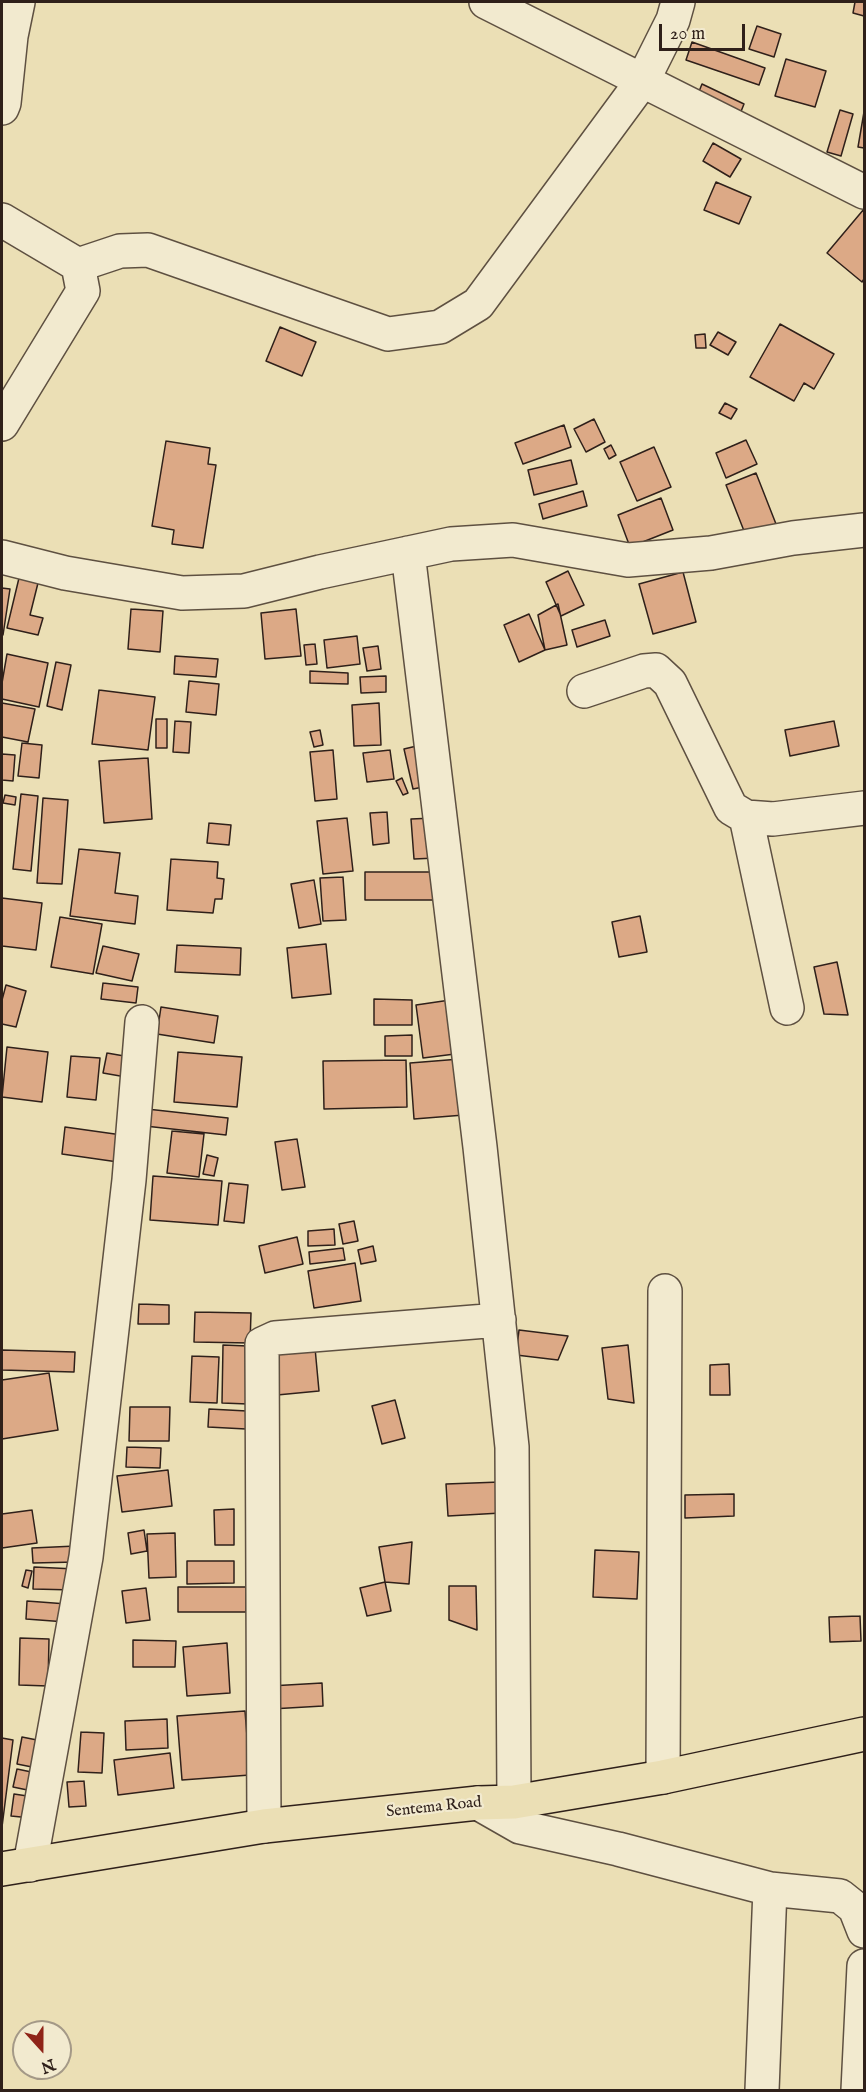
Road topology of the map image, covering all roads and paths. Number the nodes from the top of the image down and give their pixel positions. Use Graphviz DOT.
graph roads {
  1 [pos="18,2"];
  2 [pos="486,2"];
  3 [pos="678,2"];
  4 [pos="643,80"];
  5 [pos="2,108"];
  6 [pos="864,192"];
  7 [pos="2,220"];
  8 [pos="78,265"];
  9 [pos="2,424"];
  10 [pos="864,530"];
  11 [pos="408,553"];
  12 [pos="2,557"];
  13 [pos="584,691"];
  14 [pos="864,808"];
  15 [pos="746,817"];
  16 [pos="787,1008"];
  17 [pos="142,1022"];
  18 [pos="665,1291"];
  19 [pos="499,1320"];
  20 [pos="864,1734"];
  21 [pos="663,1777"];
  22 [pos="514,1802"];
  23 [pos="478,1803"];
  24 [pos="264,1826"];
  25 [pos="16,1867"];
  26 [pos="770,1889"];
  27 [pos="864,1931"];
  28 [pos="864,1966"];
  29 [pos="762,2091"];
  30 [pos="858,2091"];
  1 -- 5 [label="street"];
  2 -- 4 [label="street"];
  3 -- 4 [label="street"];
  4 -- 6 [label="street"];
  4 -- 8 [label="street"];
  7 -- 8 [label="street"];
  8 -- 9 [label="street"];
  10 -- 11 [label="street"];
  11 -- 12 [label="street"];
  11 -- 19 [label="street"];
  13 -- 15 [label="street"];
  14 -- 15 [label="street"];
  15 -- 16 [label="street"];
  17 -- 25 [label="street"];
  18 -- 21 [label="street"];
  19 -- 22 [label="street"];
  19 -- 24 [label="street"];
  20 -- 21 [label="main road, Sentema Road"];
  21 -- 22 [label="main road, Sentema Road"];
  22 -- 23 [label="main road, Sentema Road"];
  23 -- 24 [label="main road, Sentema Road"];
  23 -- 26 [label="street"];
  24 -- 25 [label="main road, Sentema Road"];
  26 -- 27 [label="street"];
  26 -- 29 [label="street"];
  28 -- 30 [label="street"];
}
